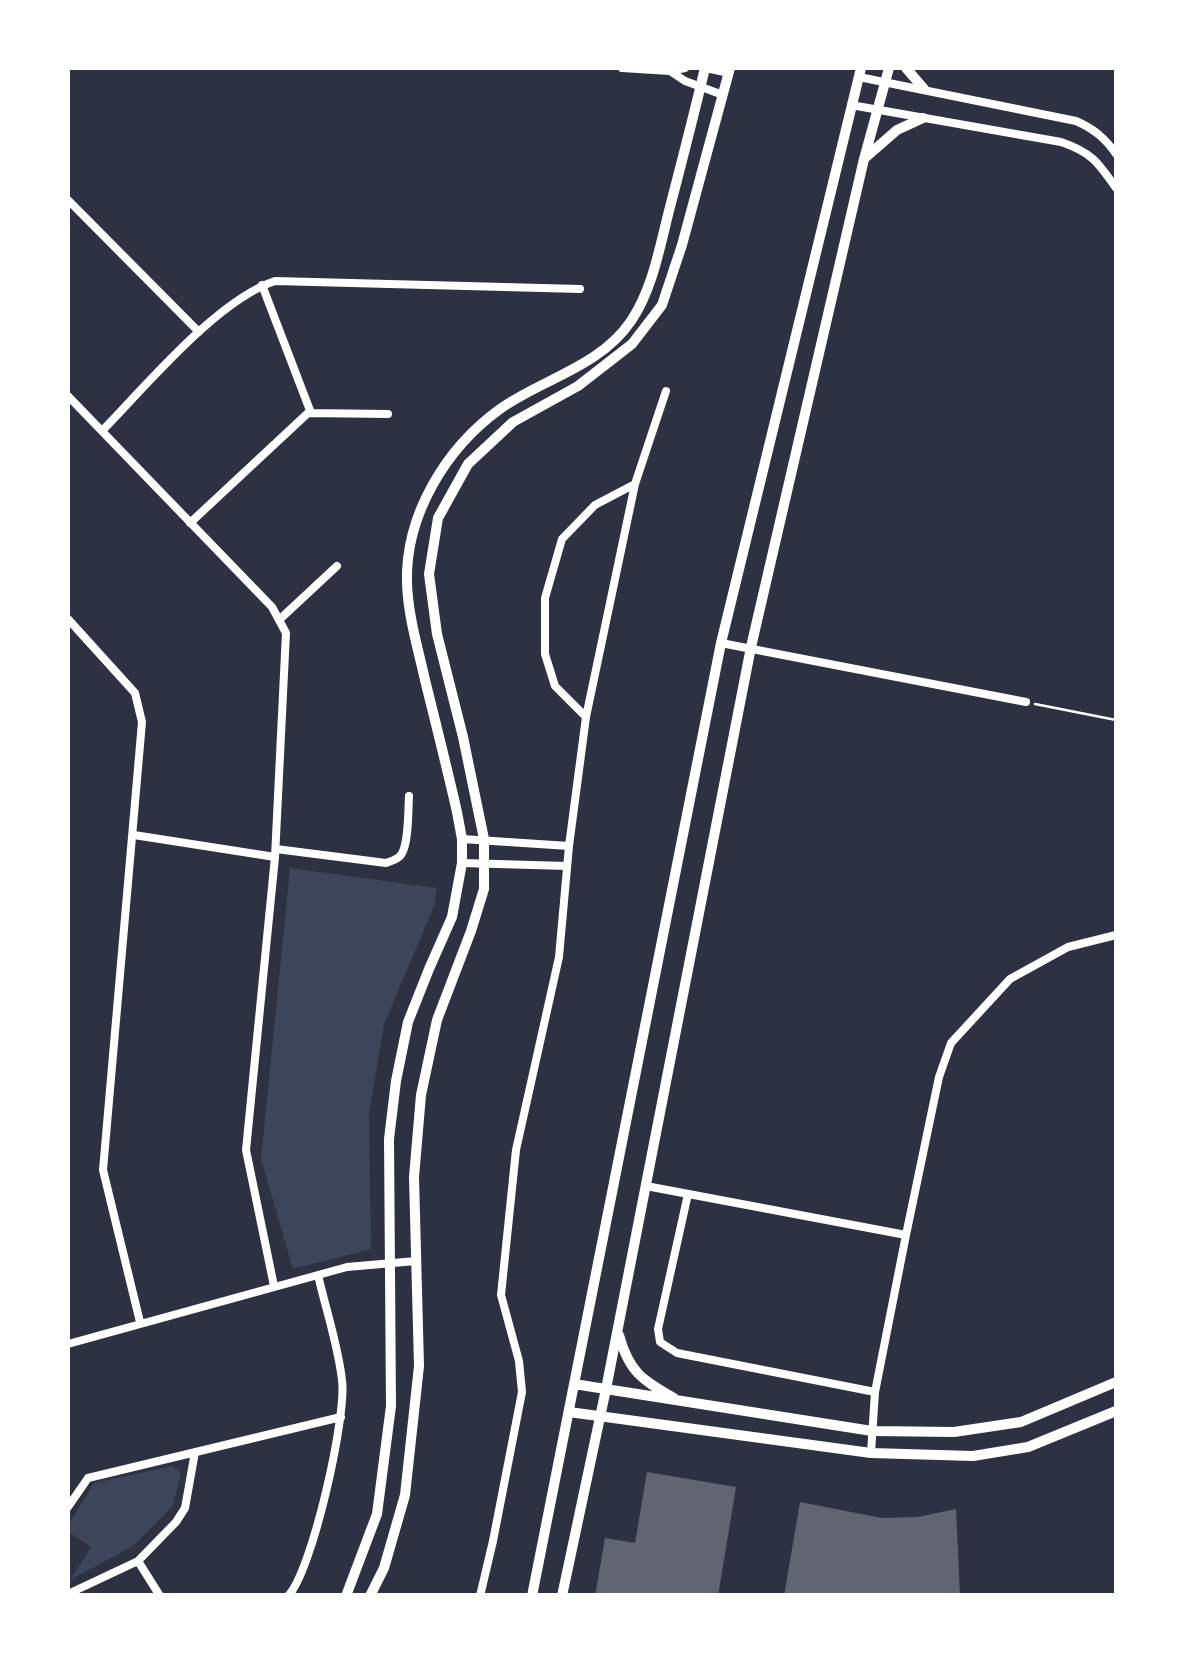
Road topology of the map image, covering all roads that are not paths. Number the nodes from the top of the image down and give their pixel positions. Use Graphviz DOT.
graph roads {
  1 [pos="622,68"];
  2 [pos="686,68"];
  3 [pos="706,68"];
  4 [pos="889,68"];
  5 [pos="906,68"];
  6 [pos="729,70"];
  7 [pos="670,71"];
  8 [pos="860,72"];
  9 [pos="885,82"];
  10 [pos="701,86"];
  11 [pos="924,90"];
  12 [pos="723,95"];
  13 [pos="851,105"];
  14 [pos="877,111"];
  15 [pos="923,118"];
  16 [pos="1116,154"];
  17 [pos="864,159"];
  18 [pos="1116,188"];
  19 [pos="68,200"];
  20 [pos="262,285"];
  21 [pos="580,289"];
  22 [pos="199,332"];
  23 [pos="666,391"];
  24 [pos="68,396"];
  25 [pos="311,413"];
  26 [pos="388,414"];
  27 [pos="102,431"];
  28 [pos="635,484"];
  29 [pos="190,523"];
  30 [pos="337,566"];
  31 [pos="68,618"];
  32 [pos="279,620"];
  33 [pos="721,642"];
  34 [pos="751,647"];
  35 [pos="1026,702"];
  36 [pos="586,717"];
  37 [pos="409,796"];
  38 [pos="134,835"];
  39 [pos="462,839"];
  40 [pos="484,839"];
  41 [pos="569,846"];
  42 [pos="276,853"];
  43 [pos="462,863"];
  44 [pos="486,863"];
  45 [pos="567,866"];
  46 [pos="1116,934"];
  47 [pos="646,1186"];
  48 [pos="688,1194"];
  49 [pos="906,1235"];
  50 [pos="416,1261"];
  51 [pos="390,1264"];
  52 [pos="318,1275"];
  53 [pos="274,1286"];
  54 [pos="140,1322"];
  55 [pos="618,1329"];
  56 [pos="68,1344"];
  57 [pos="1116,1382"];
  58 [pos="574,1384"];
  59 [pos="606,1389"];
  60 [pos="876,1392"];
  61 [pos="683,1402"];
  62 [pos="1116,1410"];
  63 [pos="568,1412"];
  64 [pos="341,1417"];
  65 [pos="600,1417"];
  66 [pos="872,1431"];
  67 [pos="195,1452"];
  68 [pos="871,1454"];
  69 [pos="68,1507"];
  70 [pos="138,1562"];
  71 [pos="68,1594"];
  72 [pos="160,1596"];
  73 [pos="288,1596"];
  74 [pos="346,1596"];
  75 [pos="370,1596"];
  76 [pos="480,1596"];
  77 [pos="532,1596"];
  78 [pos="562,1596"];
  1 -- 7 [label="street"];
  2 -- 7 [label="street"];
  3 -- 6 [label="street"];
  3 -- 10 [label="street"];
  4 -- 9 [label="street"];
  5 -- 11 [label="street"];
  6 -- 12 [label="street"];
  7 -- 10 [label="street"];
  8 -- 9 [label="street"];
  8 -- 13 [label="street"];
  9 -- 11 [label="street"];
  9 -- 14 [label="street"];
  10 -- 12 [label="street"];
  10 -- 39 [label="street"];
  11 -- 16 [label="street"];
  12 -- 40 [label="street"];
  13 -- 14 [label="street"];
  13 -- 33 [label="street"];
  14 -- 15 [label="street"];
  14 -- 17 [label="street"];
  15 -- 17 [label="street"];
  15 -- 18 [label="street"];
  17 -- 34 [label="street"];
  19 -- 22 [label="street"];
  20 -- 21 [label="street"];
  20 -- 22 [label="street"];
  20 -- 25 [label="street"];
  22 -- 27 [label="street"];
  23 -- 28 [label="street"];
  24 -- 27 [label="street"];
  25 -- 26 [label="street"];
  25 -- 29 [label="street"];
  27 -- 29 [label="street"];
  28 -- 36 [label="street"];
  28 -- 36 [label="street"];
  29 -- 32 [label="street"];
  30 -- 32 [label="street"];
  31 -- 38 [label="street"];
  32 -- 42 [label="street"];
  33 -- 34 [label="street"];
  33 -- 58 [label="street"];
  34 -- 35 [label="street"];
  34 -- 47 [label="street"];
  36 -- 41 [label="street"];
  37 -- 42 [label="street"];
  38 -- 42 [label="street"];
  38 -- 54 [label="street"];
  39 -- 40 [label="street"];
  39 -- 43 [label="street"];
  40 -- 41 [label="street"];
  40 -- 44 [label="street"];
  41 -- 45 [label="street"];
  42 -- 53 [label="street"];
  43 -- 44 [label="street"];
  43 -- 51 [label="street"];
  44 -- 45 [label="street"];
  44 -- 50 [label="street"];
  45 -- 76 [label="street"];
  46 -- 49 [label="street"];
  47 -- 48 [label="street"];
  47 -- 55 [label="street"];
  48 -- 49 [label="street"];
  48 -- 60 [label="street"];
  49 -- 60 [label="street"];
  50 -- 51 [label="street"];
  50 -- 75 [label="street"];
  51 -- 52 [label="street"];
  51 -- 74 [label="street"];
  52 -- 53 [label="street"];
  52 -- 64 [label="street"];
  53 -- 54 [label="street"];
  54 -- 56 [label="street"];
  55 -- 59 [label="street"];
  55 -- 61 [label="street"];
  57 -- 66 [label="street"];
  58 -- 59 [label="street"];
  58 -- 63 [label="street"];
  59 -- 61 [label="street"];
  59 -- 65 [label="street"];
  60 -- 66 [label="street"];
  61 -- 66 [label="street"];
  62 -- 68 [label="street"];
  63 -- 65 [label="street"];
  63 -- 77 [label="street"];
  64 -- 67 [label="street"];
  64 -- 73 [label="street"];
  65 -- 68 [label="street"];
  65 -- 78 [label="street"];
  66 -- 68 [label="street"];
  67 -- 69 [label="street"];
  67 -- 70 [label="street"];
  70 -- 71 [label="street"];
  70 -- 72 [label="street"];
}
